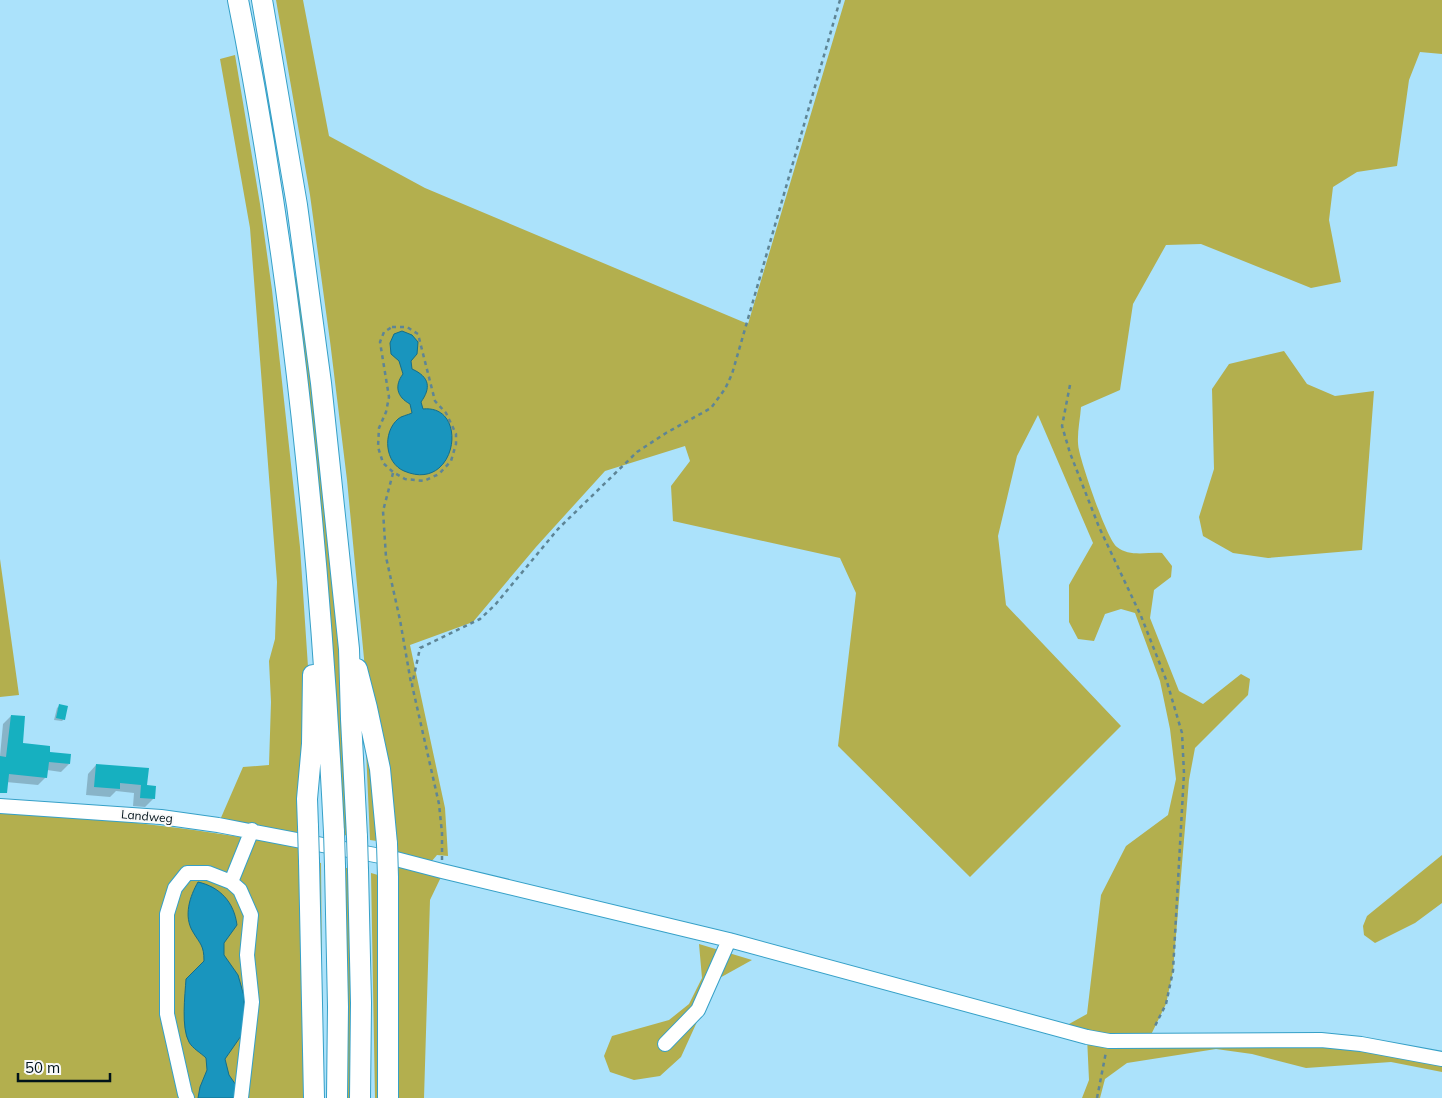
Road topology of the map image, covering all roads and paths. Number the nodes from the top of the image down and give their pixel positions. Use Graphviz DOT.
graph roads {
  1 [pos="238,0"];
  2 [pos="262,0"];
  3 [pos="840,0"];
  4 [pos="1070,385"];
  5 [pos="393,472"];
  6 [pos="322,632"];
  7 [pos="349,648"];
  8 [pos="412,685"];
  9 [pos="0,806"];
  10 [pos="252,830"];
  11 [pos="300,833"];
  12 [pos="442,871"];
  13 [pos="231,882"];
  14 [pos="729,940"];
  15 [pos="1108,1041"];
  16 [pos="1148,1041"];
  17 [pos="665,1044"];
  18 [pos="1442,1060"];
  19 [pos="187,1098"];
  20 [pos="241,1098"];
  21 [pos="314,1098"];
  22 [pos="337,1098"];
  23 [pos="360,1098"];
  24 [pos="388,1098"];
  25 [pos="1097,1098"];
  1 -- 6 [label="highway"];
  2 -- 7 [label="highway"];
  3 -- 8 [label="path"];
  4 -- 16 [label="path"];
  5 -- 5 [label="path"];
  5 -- 8 [label="path"];
  6 -- 11 [label="highway"];
  6 -- 22 [label="highway, bridge"];
  7 -- 23 [label="highway, bridge"];
  7 -- 24 [label="highway, bridge"];
  8 -- 12 [label="path"];
  9 -- 10 [label="street, Landweg"];
  10 -- 11 [label="street, Landweg"];
  10 -- 13 [label="street"];
  11 -- 12 [label="street, Landweg"];
  11 -- 21 [label="highway, bridge"];
  12 -- 14 [label="street, Landweg"];
  13 -- 19 [label="street"];
  13 -- 20 [label="street"];
  14 -- 15 [label="street, Landweg"];
  14 -- 17 [label="street"];
  15 -- 16 [label="street, Landweg"];
  15 -- 25 [label="path"];
  16 -- 18 [label="street, Landweg"];
}
